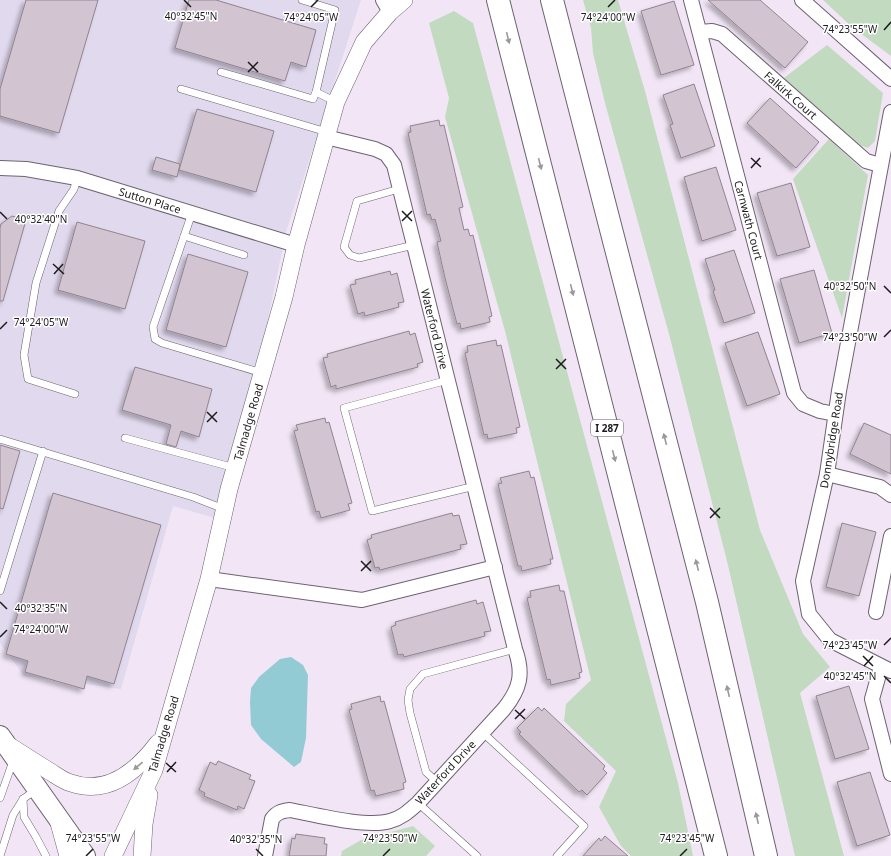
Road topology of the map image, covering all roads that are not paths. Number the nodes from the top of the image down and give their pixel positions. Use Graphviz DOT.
graph roads {
  1 [pos="302,0"];
  2 [pos="404,0"];
  3 [pos="498,0"];
  4 [pos="552,0"];
  5 [pos="691,0"];
  6 [pos="802,0"];
  7 [pos="386,6"];
  8 [pos="700,32"];
  9 [pos="222,72"];
  10 [pos="891,79"];
  11 [pos="181,89"];
  12 [pos="316,92"];
  13 [pos="336,102"];
  14 [pos="891,112"];
  15 [pos="326,135"];
  16 [pos="880,164"];
  17 [pos="0,168"];
  18 [pos="77,178"];
  19 [pos="399,189"];
  20 [pos="192,212"];
  21 [pos="184,236"];
  22 [pos="296,245"];
  23 [pos="414,245"];
  24 [pos="244,256"];
  25 [pos="262,373"];
  26 [pos="448,380"];
  27 [pos="75,394"];
  28 [pos="835,414"];
  29 [pos="125,438"];
  30 [pos="0,439"];
  31 [pos="43,451"];
  32 [pos="235,468"];
  33 [pos="827,474"];
  34 [pos="475,486"];
  35 [pos="891,495"];
  36 [pos="224,509"];
  37 [pos="891,536"];
  38 [pos="495,567"];
  39 [pos="209,579"];
  40 [pos="0,590"];
  41 [pos="876,612"];
  42 [pos="515,649"];
  43 [pos="886,669"];
  44 [pos="482,732"];
  45 [pos="163,736"];
  46 [pos="7,746"];
  47 [pos="154,770"];
  48 [pos="891,774"];
  49 [pos="437,782"];
  50 [pos="30,794"];
  51 [pos="0,798"];
  52 [pos="418,803"];
  53 [pos="57,817"];
  54 [pos="0,856"];
  55 [pos="46,856"];
  56 [pos="68,856"];
  57 [pos="85,856"];
  58 [pos="113,856"];
  59 [pos="142,856"];
  60 [pos="265,856"];
  61 [pos="477,856"];
  62 [pos="557,856"];
  63 [pos="716,856"];
  64 [pos="766,856"];
  1 -- 12 [label="lane"];
  2 -- 7 [label="street, Talmadge Road"];
  3 -- 63 [label="highway, I 287, one-way"];
  64 -- 4 [label="highway, one-way"];
  5 -- 8 [label="street, Carnwath Court"];
  6 -- 10 [label="street"];
  7 -- 13 [label="street, Talmadge Road"];
  8 -- 16 [label="street, Falkirk Court"];
  8 -- 28 [label="street, Carnwath Court"];
  9 -- 12 [label="lane"];
  11 -- 15 [label="lane"];
  12 -- 13 [label="lane"];
  13 -- 15 [label="street, Talmadge Road"];
  14 -- 16 [label="street, Donnybridge Road"];
  15 -- 19 [label="street, Waterford Drive"];
  15 -- 22 [label="street, Talmadge Road"];
  16 -- 28 [label="street, Donnybridge Road"];
  17 -- 18 [label="street, Sutton Place"];
  18 -- 20 [label="street, Sutton Place"];
  18 -- 27 [label="lane"];
  19 -- 23 [label="street, Waterford Drive"];
  19 -- 23 [label="lane"];
  20 -- 21 [label="lane"];
  20 -- 22 [label="street, Sutton Place"];
  21 -- 24 [label="lane"];
  21 -- 25 [label="lane"];
  22 -- 25 [label="street, Talmadge Road"];
  23 -- 26 [label="street, Waterford Drive"];
  25 -- 32 [label="street, Talmadge Road"];
  26 -- 34 [label="street, Waterford Drive"];
  26 -- 34 [label="lane"];
  28 -- 33 [label="street, Donnybridge Road"];
  29 -- 32 [label="lane"];
  30 -- 31 [label="lane"];
  31 -- 36 [label="lane"];
  31 -- 40 [label="lane"];
  32 -- 36 [label="street, Talmadge Road"];
  33 -- 35 [label="street"];
  33 -- 43 [label="street, Donnybridge Road"];
  34 -- 38 [label="street, Waterford Drive"];
  36 -- 39 [label="street, Talmadge Road"];
  37 -- 41 [label="street"];
  38 -- 39 [label="street"];
  38 -- 42 [label="street, Waterford Drive"];
  39 -- 45 [label="street, Talmadge Road"];
  42 -- 44 [label="street, Waterford Drive"];
  42 -- 49 [label="lane"];
  43 -- 48 [label="street"];
  44 -- 49 [label="street, Waterford Drive"];
  44 -- 62 [label="lane"];
  45 -- 46 [label="street, one-way"];
  45 -- 47 [label="street, Talmadge Road"];
  46 -- 50 [label="main road"];
  46 -- 51 [label="lane"];
  47 -- 58 [label="street, Talmadge Road"];
  47 -- 59 [label="street"];
  49 -- 52 [label="street, Waterford Drive"];
  50 -- 53 [label="main road"];
  50 -- 54 [label="lane"];
  50 -- 55 [label="lane"];
  52 -- 60 [label="street, Waterford Drive"];
  52 -- 61 [label="lane"];
  53 -- 56 [label="street"];
  53 -- 57 [label="main road"];
}
